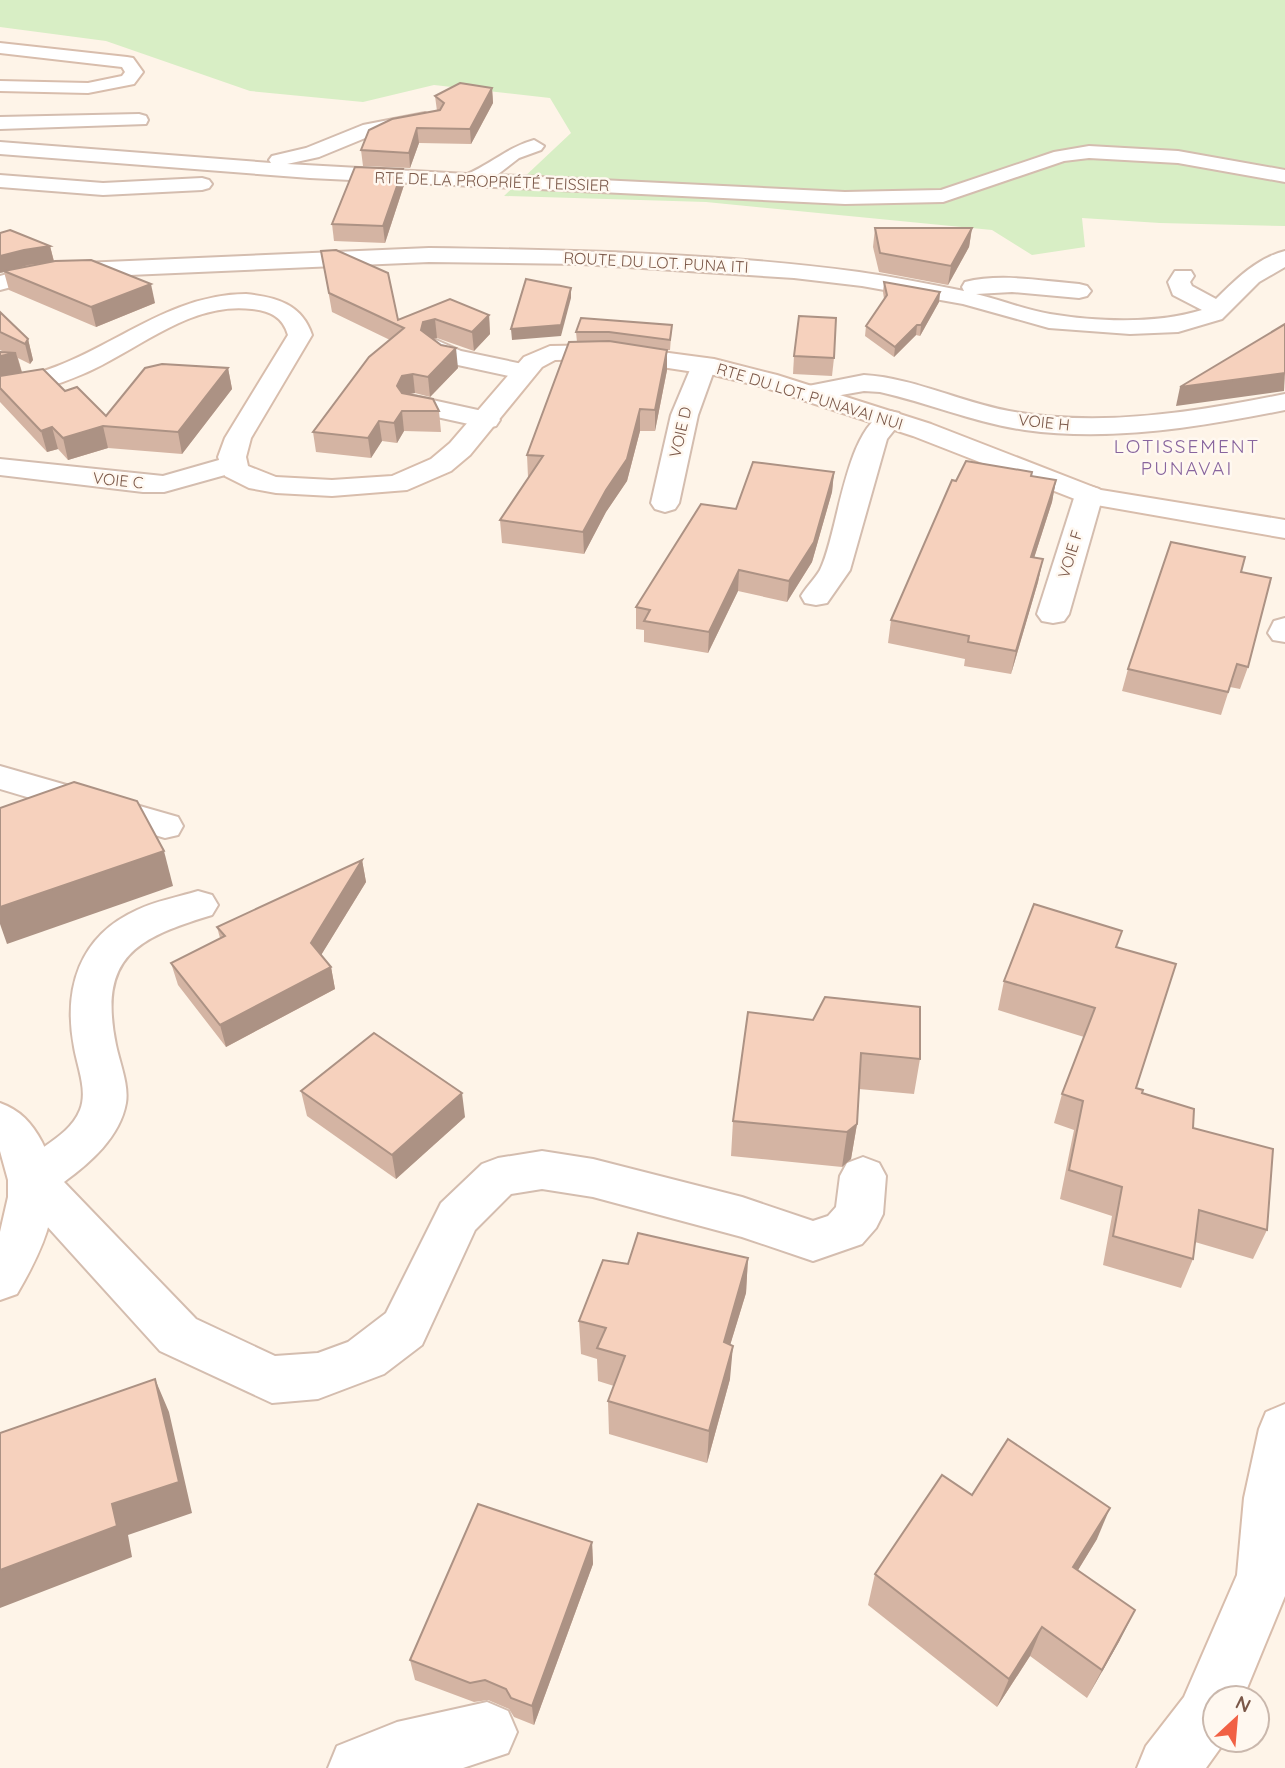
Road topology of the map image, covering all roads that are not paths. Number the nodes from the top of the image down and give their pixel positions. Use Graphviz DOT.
graph roads {
  1 [pos="0,48"];
  2 [pos="0,86"];
  3 [pos="434,118"];
  4 [pos="139,120"];
  5 [pos="0,123"];
  6 [pos="534,146"];
  7 [pos="0,148"];
  8 [pos="240,168"];
  9 [pos="1285,176"];
  10 [pos="469,179"];
  11 [pos="0,181"];
  12 [pos="1285,258"];
  13 [pos="899,267"];
  14 [pos="808,273"];
  15 [pos="1183,275"];
  16 [pos="0,283"];
  17 [pos="932,291"];
  18 [pos="1079,291"];
  19 [pos="1219,309"];
  20 [pos="436,347"];
  21 [pos="704,365"];
  22 [pos="523,372"];
  23 [pos="0,388"];
  24 [pos="807,393"];
  25 [pos="1285,402"];
  26 [pos="414,404"];
  27 [pos="890,419"];
  28 [pos="487,420"];
  29 [pos="233,464"];
  30 [pos="0,467"];
  31 [pos="1089,495"];
  32 [pos="665,503"];
  33 [pos="1285,529"];
  34 [pos="816,596"];
  35 [pos="1053,614"];
  36 [pos="0,777"];
  37 [pos="165,826"];
  38 [pos="198,905"];
  39 [pos="0,1121"];
  40 [pos="863,1176"];
  41 [pos="33,1180"];
  42 [pos="0,1279"];
  43 [pos="1285,1429"];
  44 [pos="487,1732"];
  45 [pos="359,1768"];
  46 [pos="1168,1768"];
  1 -- 2 [label="street"];
  3 -- 8 [label="street"];
  4 -- 5 [label="street"];
  6 -- 10 [label="street"];
  7 -- 8 [label="street, RTE DE LA PROPRIÉTÉ TEISSIER"];
  8 -- 10 [label="street, RTE DE LA PROPRIÉTÉ TEISSIER"];
  8 -- 11 [label="street"];
  9 -- 10 [label="street, RTE DE LA PROPRIÉTÉ TEISSIER"];
  12 -- 19 [label="street, ROUTE DU LOT. PUNA ITI"];
  13 -- 14 [label="street"];
  14 -- 16 [label="street, ROUTE DU LOT. PUNA ITI"];
  14 -- 17 [label="street, ROUTE DU LOT. PUNA ITI"];
  15 -- 19 [label="street"];
  17 -- 18 [label="street"];
  17 -- 19 [label="street, ROUTE DU LOT. PUNA ITI"];
  20 -- 22 [label="street"];
  21 -- 22 [label="street, RTE DU LOT. PUNAVAI NUI"];
  21 -- 24 [label="street, RTE DU LOT. PUNAVAI NUI"];
  21 -- 32 [label="street, VOIE D"];
  22 -- 28 [label="street, RTE DU LOT. PUNAVAI NUI"];
  23 -- 29 [label="street"];
  24 -- 25 [label="street, VOIE H"];
  24 -- 27 [label="street, RTE DU LOT. PUNAVAI NUI"];
  26 -- 28 [label="street"];
  27 -- 31 [label="street, RTE DU LOT. PUNAVAI NUI"];
  27 -- 34 [label="street"];
  28 -- 29 [label="street, RTE DU LOT. PUNAVAI NUI"];
  29 -- 30 [label="street, VOIE C"];
  31 -- 33 [label="street, RTE DU LOT. PUNAVAI NUI"];
  31 -- 35 [label="street, VOIE F"];
  36 -- 37 [label="street"];
  38 -- 41 [label="street"];
  39 -- 41 [label="street"];
  40 -- 41 [label="street"];
  41 -- 42 [label="street"];
  43 -- 46 [label="street"];
  44 -- 45 [label="street"];
}
